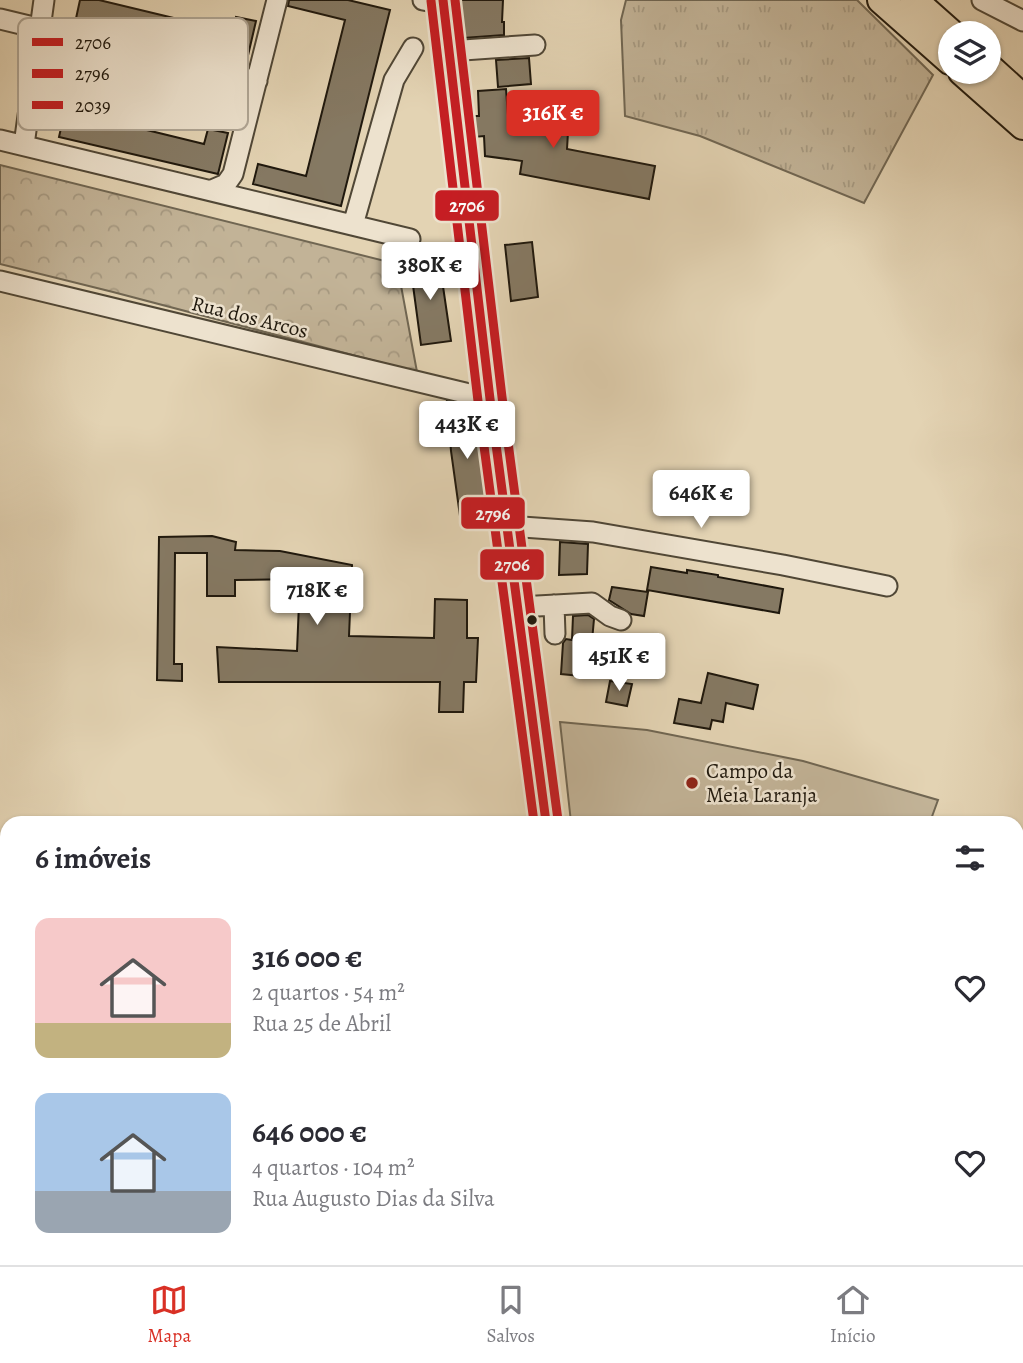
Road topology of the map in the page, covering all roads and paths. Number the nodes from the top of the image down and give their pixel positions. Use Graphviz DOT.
graph roads {
  1 [pos="44,0"];
  2 [pos="277,0"];
  3 [pos="881,0"];
  4 [pos="914,0"];
  5 [pos="982,0"];
  6 [pos="437,1"];
  7 [pos="42,18"];
  8 [pos="0,19"];
  9 [pos="938,21"];
  10 [pos="1023,21"];
  11 [pos="18,24"];
  12 [pos="535,45"];
  13 [pos="413,48"];
  14 [pos="938,50"];
  15 [pos="449,51"];
  16 [pos="1001,78"];
  17 [pos="248,79"];
  18 [pos="257,81"];
  19 [pos="976,84"];
  20 [pos="1023,98"];
  21 [pos="248,116"];
  22 [pos="1023,126"];
  23 [pos="26,130"];
  24 [pos="244,130"];
  25 [pos="0,140"];
  26 [pos="24,145"];
  27 [pos="212,190"];
  28 [pos="353,225"];
  29 [pos="410,239"];
  30 [pos="0,281"];
  31 [pos="489,399"];
  32 [pos="508,526"];
  33 [pos="887,586"];
  34 [pos="554,606"];
  35 [pos="519,607"];
  36 [pos="621,620"];
  37 [pos="555,634"];
  38 [pos="545,816"];
  1 -- 7 [label="street"];
  2 -- 18 [label="street"];
  3 -- 14 [label="highway"];
  4 -- 9 [label="highway"];
  5 -- 10 [label="street"];
  6 -- 15 [label="main road"];
  8 -- 11 [label="street"];
  12 -- 15 [label="street"];
  13 -- 28 [label="street"];
  15 -- 31 [label="main road"];
  16 -- 20 [label="highway"];
  17 -- 18 [label="street"];
  18 -- 21 [label="street"];
  19 -- 22 [label="highway"];
  23 -- 26 [label="street"];
  24 -- 27 [label="street"];
  25 -- 26 [label="street"];
  26 -- 27 [label="street"];
  27 -- 28 [label="street"];
  28 -- 29 [label="street"];
  30 -- 31 [label="street, Rua dos Arcos"];
  31 -- 32 [label="main road"];
  32 -- 33 [label="street"];
  32 -- 35 [label="main road"];
  34 -- 35 [label="street"];
  34 -- 36 [label="street"];
  34 -- 37 [label="street"];
  35 -- 38 [label="main road"];
}
